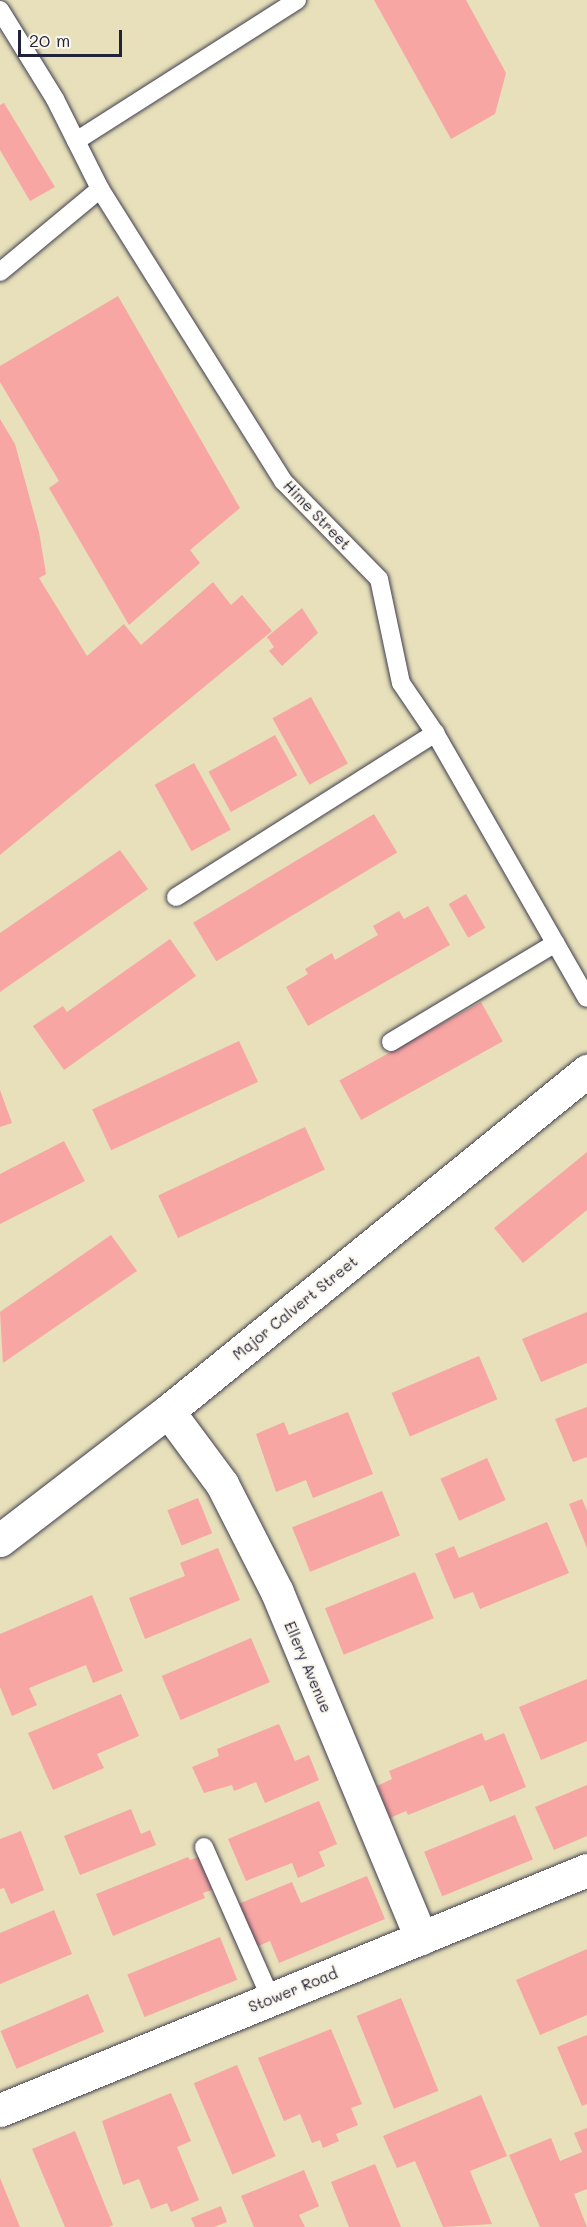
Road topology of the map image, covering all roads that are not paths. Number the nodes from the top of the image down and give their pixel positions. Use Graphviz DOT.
graph roads {
  1 [pos="297,0"];
  2 [pos="0,10"];
  3 [pos="76,141"];
  4 [pos="100,189"];
  5 [pos="0,272"];
  6 [pos="435,733"];
  7 [pos="176,897"];
  8 [pos="556,943"];
  9 [pos="587,998"];
  10 [pos="391,1042"];
  11 [pos="587,1071"];
  12 [pos="168,1411"];
  13 [pos="5,1524"];
  14 [pos="204,1847"];
  15 [pos="587,1870"];
  16 [pos="421,1938"];
  17 [pos="271,1999"];
  18 [pos="0,2110"];
  1 -- 3 [label="lane"];
  2 -- 3 [label="lane, Hime Street"];
  3 -- 4 [label="lane, Hime Street"];
  4 -- 5 [label="lane"];
  4 -- 6 [label="lane, Hime Street"];
  6 -- 7 [label="lane"];
  6 -- 8 [label="lane, Hime Street"];
  8 -- 9 [label="lane, Hime Street"];
  8 -- 10 [label="lane"];
  11 -- 12 [label="street, Major Calvert Street"];
  12 -- 13 [label="street, Major Calvert Street"];
  12 -- 16 [label="street, Ellery Avenue"];
  14 -- 17 [label="lane"];
  15 -- 16 [label="street, Stower Road"];
  16 -- 17 [label="street, Stower Road"];
  17 -- 18 [label="street, Stower Road"];
}
